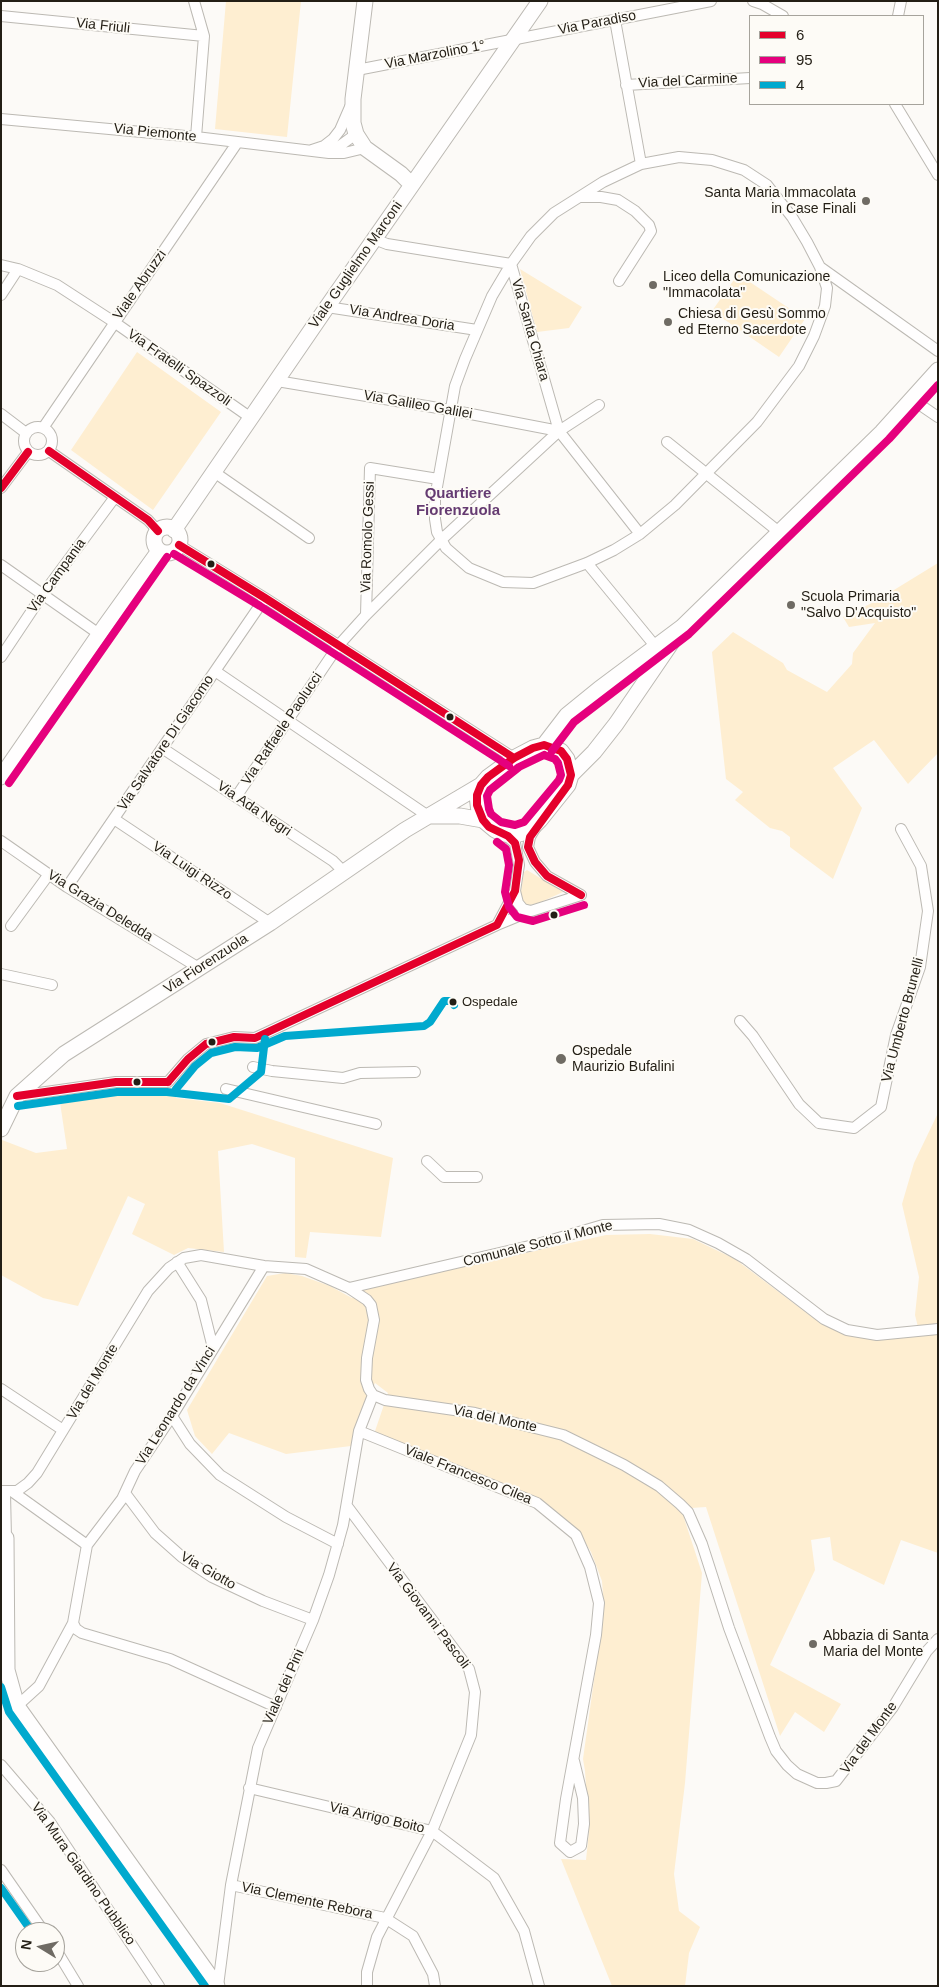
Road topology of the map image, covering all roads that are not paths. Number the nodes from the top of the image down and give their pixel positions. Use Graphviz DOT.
graph roads {
  1 [pos="194,1"];
  2 [pos="365,1"];
  3 [pos="540,1"];
  4 [pos="711,1"];
  5 [pos="753,1"];
  6 [pos="901,1"];
  7 [pos="781,15"];
  8 [pos="898,15"];
  9 [pos="1,16"];
  10 [pos="615,20"];
  11 [pos="204,36"];
  12 [pos="513,39"];
  13 [pos="357,70"];
  14 [pos="749,78"];
  15 [pos="626,85"];
  16 [pos="352,99"];
  17 [pos="895,105"];
  18 [pos="1,119"];
  19 [pos="356,134"];
  20 [pos="196,137"];
  21 [pos="237,144"];
  22 [pos="309,151"];
  23 [pos="369,151"];
  24 [pos="329,153"];
  25 [pos="641,164"];
  26 [pos="938,176"];
  27 [pos="412,185"];
  28 [pos="580,197"];
  29 [pos="374,239"];
  30 [pos="511,264"];
  31 [pos="1,265"];
  32 [pos="820,267"];
  33 [pos="18,269"];
  34 [pos="619,281"];
  35 [pos="1,295"];
  36 [pos="327,306"];
  37 [pos="114,322"];
  38 [pos="477,330"];
  39 [pos="938,350"];
  40 [pos="938,370"];
  41 [pos="277,381"];
  42 [pos="912,400"];
  43 [pos="599,405"];
  44 [pos="450,410"];
  45 [pos="1,414"];
  46 [pos="938,417"];
  47 [pos="251,418"];
  48 [pos="43,428"];
  49 [pos="560,431"];
  50 [pos="26,433"];
  51 [pos="667,442"];
  52 [pos="49,450"];
  53 [pos="28,452"];
  54 [pos="214,472"];
  55 [pos="707,474"];
  56 [pos="438,479"];
  57 [pos="1,488"];
  58 [pos="115,497"];
  59 [pos="174,530"];
  60 [pos="158,532"];
  61 [pos="779,532"];
  62 [pos="640,534"];
  63 [pos="309,538"];
  64 [pos="441,540"];
  65 [pos="178,545"];
  66 [pos="159,551"];
  67 [pos="587,563"];
  68 [pos="1,565"];
  69 [pos="43,594"];
  70 [pos="265,598"];
  71 [pos="366,615"];
  72 [pos="682,627"];
  73 [pos="99,634"];
  74 [pos="338,646"];
  75 [pos="656,648"];
  76 [pos="1,656"];
  77 [pos="215,671"];
  78 [pos="288,721"];
  79 [pos="544,745"];
  80 [pos="162,748"];
  81 [pos="514,758"];
  82 [pos="571,775"];
  83 [pos="1,777"];
  84 [pos="481,785"];
  85 [pos="236,797"];
  86 [pos="428,816"];
  87 [pos="114,819"];
  88 [pos="483,820"];
  89 [pos="540,820"];
  90 [pos="901,829"];
  91 [pos="509,838"];
  92 [pos="1,841"];
  93 [pos="519,860"];
  94 [pos="343,872"];
  95 [pos="49,874"];
  96 [pos="548,876"];
  97 [pos="67,887"];
  98 [pos="515,891"];
  99 [pos="532,911"];
  100 [pos="270,924"];
  101 [pos="11,926"];
  102 [pos="497,926"];
  103 [pos="199,968"];
  104 [pos="1,974"];
  105 [pos="52,985"];
  106 [pos="740,1020"];
  107 [pos="253,1067"];
  108 [pos="415,1072"];
  109 [pos="226,1089"];
  110 [pos="17,1096"];
  111 [pos="376,1124"];
  112 [pos="1,1129"];
  113 [pos="427,1161"];
  114 [pos="477,1177"];
  115 [pos="177,1262"];
  116 [pos="264,1266"];
  117 [pos="349,1288"];
  118 [pos="938,1329"];
  119 [pos="213,1348"];
  120 [pos="1,1388"];
  121 [pos="374,1395"];
  122 [pos="172,1416"];
  123 [pos="63,1430"];
  124 [pos="359,1431"];
  125 [pos="7,1492"];
  126 [pos="125,1493"];
  127 [pos="347,1506"];
  128 [pos="4,1538"];
  129 [pos="338,1544"];
  130 [pos="87,1545"];
  131 [pos="314,1620"];
  132 [pos="73,1623"];
  133 [pos="938,1639"];
  134 [pos="4,1675"];
  135 [pos="1,1694"];
  136 [pos="17,1706"];
  137 [pos="276,1707"];
  138 [pos="574,1761"];
  139 [pos="1,1765"];
  140 [pos="249,1788"];
  141 [pos="432,1831"];
  142 [pos="1,1870"];
  143 [pos="231,1884"];
  144 [pos="385,1918"];
  145 [pos="37,1922"];
  146 [pos="65,1965"];
  147 [pos="78,1986"];
  148 [pos="160,1986"];
  149 [pos="218,1986"];
  150 [pos="367,1986"];
  151 [pos="435,1986"];
  152 [pos="540,1986"];
  1 -- 11 [label="street"];
  2 -- 13 [label="street"];
  3 -- 12 [label="street, Viale Guglielmo Marconi"];
  4 -- 10 [label="street, Via Paradiso"];
  5 -- 7 [label="street"];
  6 -- 8 [label="street"];
  9 -- 11 [label="street, Via Friuli"];
  10 -- 12 [label="street, Via Paradiso"];
  10 -- 15 [label="street"];
  11 -- 20 [label="street"];
  12 -- 13 [label="street, Via Marzolino 1°"];
  12 -- 27 [label="street, Viale Guglielmo Marconi"];
  13 -- 16 [label="street"];
  14 -- 15 [label="street, Via del Carmine"];
  15 -- 25 [label="street"];
  16 -- 19 [label="street"];
  16 -- 22 [label="street"];
  17 -- 26 [label="street"];
  18 -- 20 [label="street, Via Piemonte"];
  19 -- 23 [label="street"];
  19 -- 24 [label="street"];
  20 -- 21 [label="street, Via Piemonte"];
  21 -- 22 [label="street, Via Piemonte"];
  21 -- 37 [label="street, Viale Abruzzi"];
  22 -- 24 [label="street, Via Piemonte"];
  23 -- 24 [label="street, Via Piemonte"];
  23 -- 27 [label="street"];
  25 -- 28 [label="street, Via Santa Chiara"];
  25 -- 32 [label="street, Via Santa Chiara"];
  27 -- 29 [label="street, Viale Guglielmo Marconi"];
  28 -- 30 [label="street, Via Santa Chiara"];
  28 -- 34 [label="street"];
  29 -- 30 [label="street"];
  29 -- 36 [label="street, Viale Guglielmo Marconi"];
  30 -- 38 [label="street"];
  30 -- 49 [label="street, Via Santa Chiara"];
  31 -- 33 [label="street, Via Fratelli Spazzoli"];
  32 -- 39 [label="street"];
  32 -- 55 [label="street"];
  33 -- 35 [label="street"];
  33 -- 37 [label="street, Via Fratelli Spazzoli"];
  36 -- 38 [label="street, Via Andrea Doria"];
  36 -- 41 [label="street, Viale Guglielmo Marconi"];
  37 -- 47 [label="street, Via Fratelli Spazzoli"];
  37 -- 48 [label="street, Viale Abruzzi"];
  38 -- 44 [label="street"];
  40 -- 42 [label="street"];
  41 -- 44 [label="street, Via Galileo Galilei"];
  41 -- 47 [label="street, Viale Guglielmo Marconi"];
  42 -- 46 [label="street"];
  42 -- 61 [label="street"];
  43 -- 49 [label="street, Via Raffaele Paolucci"];
  44 -- 49 [label="street, Via Galileo Galilei"];
  44 -- 56 [label="street"];
  45 -- 50 [label="street"];
  47 -- 54 [label="street, Viale Guglielmo Marconi"];
  48 -- 50 [label="street"];
  48 -- 52 [label="street"];
  49 -- 62 [label="street"];
  49 -- 64 [label="street, Via Raffaele Paolucci"];
  50 -- 53 [label="street"];
  51 -- 55 [label="street"];
  52 -- 53 [label="street"];
  52 -- 58 [label="street"];
  53 -- 57 [label="street"];
  54 -- 59 [label="street, Viale Guglielmo Marconi"];
  54 -- 63 [label="street"];
  55 -- 61 [label="street"];
  55 -- 62 [label="street"];
  56 -- 64 [label="street"];
  56 -- 71 [label="street, Via Romolo Gessi"];
  58 -- 60 [label="street"];
  58 -- 69 [label="street, Via Campania"];
  59 -- 60 [label="street"];
  59 -- 65 [label="street"];
  60 -- 66 [label="street"];
  61 -- 72 [label="street"];
  62 -- 67 [label="street"];
  64 -- 67 [label="street"];
  64 -- 71 [label="street, Via Raffaele Paolucci"];
  65 -- 66 [label="street"];
  65 -- 70 [label="street"];
  66 -- 73 [label="street"];
  67 -- 75 [label="street"];
  68 -- 69 [label="street"];
  69 -- 73 [label="street"];
  69 -- 76 [label="street, Via Campania"];
  70 -- 74 [label="street"];
  70 -- 77 [label="street, Via Salvatore Di Giacomo"];
  71 -- 74 [label="street, Via Raffaele Paolucci"];
  72 -- 75 [label="street"];
  72 -- 82 [label="street"];
  73 -- 83 [label="street"];
  74 -- 78 [label="street, Via Raffaele Paolucci"];
  74 -- 81 [label="street"];
  75 -- 79 [label="street"];
  77 -- 78 [label="street"];
  77 -- 80 [label="street, Via Salvatore Di Giacomo"];
  78 -- 85 [label="street, Via Raffaele Paolucci"];
  78 -- 86 [label="street"];
  79 -- 81 [label="street"];
  79 -- 82 [label="street"];
  80 -- 85 [label="street, Via Ada Negri"];
  80 -- 87 [label="street, Via Salvatore Di Giacomo"];
  81 -- 84 [label="street"];
  82 -- 89 [label="street"];
  84 -- 86 [label="street, Via Fiorenzuola"];
  84 -- 88 [label="street"];
  85 -- 94 [label="street, Via Ada Negri"];
  86 -- 88 [label="street"];
  86 -- 94 [label="street, Via Fiorenzuola"];
  87 -- 97 [label="street, Via Salvatore Di Giacomo"];
  87 -- 100 [label="street, Via Luigi Rizzo"];
  88 -- 91 [label="street"];
  89 -- 91 [label="street"];
  89 -- 96 [label="street"];
  90 -- 106 [label="street, Via Umberto Brunelli"];
  91 -- 93 [label="street"];
  92 -- 95 [label="street, Via Grazia Deledda"];
  93 -- 96 [label="street"];
  93 -- 98 [label="street"];
  94 -- 100 [label="street, Via Fiorenzuola"];
  95 -- 97 [label="street, Via Grazia Deledda"];
  95 -- 101 [label="street"];
  96 -- 99 [label="street"];
  97 -- 103 [label="street, Via Grazia Deledda"];
  98 -- 99 [label="street"];
  98 -- 102 [label="street"];
  99 -- 102 [label="street"];
  100 -- 103 [label="street, Via Fiorenzuola"];
  102 -- 110 [label="street"];
  103 -- 110 [label="street, Via Fiorenzuola"];
  104 -- 105 [label="street"];
  107 -- 108 [label="street"];
  109 -- 111 [label="street"];
  110 -- 112 [label="street, Via Fiorenzuola"];
  113 -- 114 [label="street"];
  115 -- 116 [label="street, Via del Monte"];
  115 -- 119 [label="street"];
  115 -- 123 [label="street, Via del Monte"];
  116 -- 117 [label="street, Via del Monte"];
  116 -- 119 [label="street, Via Leonardo da Vinci"];
  117 -- 118 [label="street, Comunale Sotto il Monte"];
  117 -- 121 [label="street, Via del Monte"];
  119 -- 122 [label="street, Via Leonardo da Vinci"];
  120 -- 123 [label="street"];
  121 -- 124 [label="street, Viale dei Pini"];
  121 -- 133 [label="street, Via del Monte"];
  122 -- 126 [label="street, Via Leonardo da Vinci"];
  122 -- 129 [label="street"];
  123 -- 125 [label="street, Via del Monte"];
  124 -- 127 [label="street, Viale dei Pini"];
  124 -- 138 [label="street, Viale Francesco Cilea"];
  125 -- 128 [label="street"];
  125 -- 130 [label="street"];
  126 -- 130 [label="street, Via Leonardo da Vinci"];
  126 -- 131 [label="street, Via Giotto"];
  127 -- 129 [label="street, Viale dei Pini"];
  127 -- 141 [label="street, Via Giovanni Pascoli"];
  128 -- 134 [label="street"];
  129 -- 131 [label="street, Viale dei Pini"];
  130 -- 132 [label="street"];
  131 -- 137 [label="street, Viale dei Pini"];
  132 -- 136 [label="street"];
  132 -- 137 [label="street"];
  134 -- 136 [label="street"];
  135 -- 136 [label="street"];
  136 -- 149 [label="street"];
  137 -- 140 [label="street, Viale dei Pini"];
  138 -- 138 [label="street, Viale Francesco Cilea"];
  139 -- 148 [label="street, Via Mura Giardino Pubblico"];
  140 -- 141 [label="street, Via Arrigo Boito"];
  140 -- 143 [label="street, Viale dei Pini"];
  141 -- 144 [label="street, Via Giovanni Pascoli"];
  141 -- 152 [label="street, Via Arrigo Boito"];
  142 -- 145 [label="street"];
  143 -- 144 [label="street, Via Clemente Rebora"];
  143 -- 149 [label="street, Viale dei Pini"];
  144 -- 150 [label="street, Via Giovanni Pascoli"];
  144 -- 151 [label="street, Via Clemente Rebora"];
  146 -- 147 [label="street"];
}
